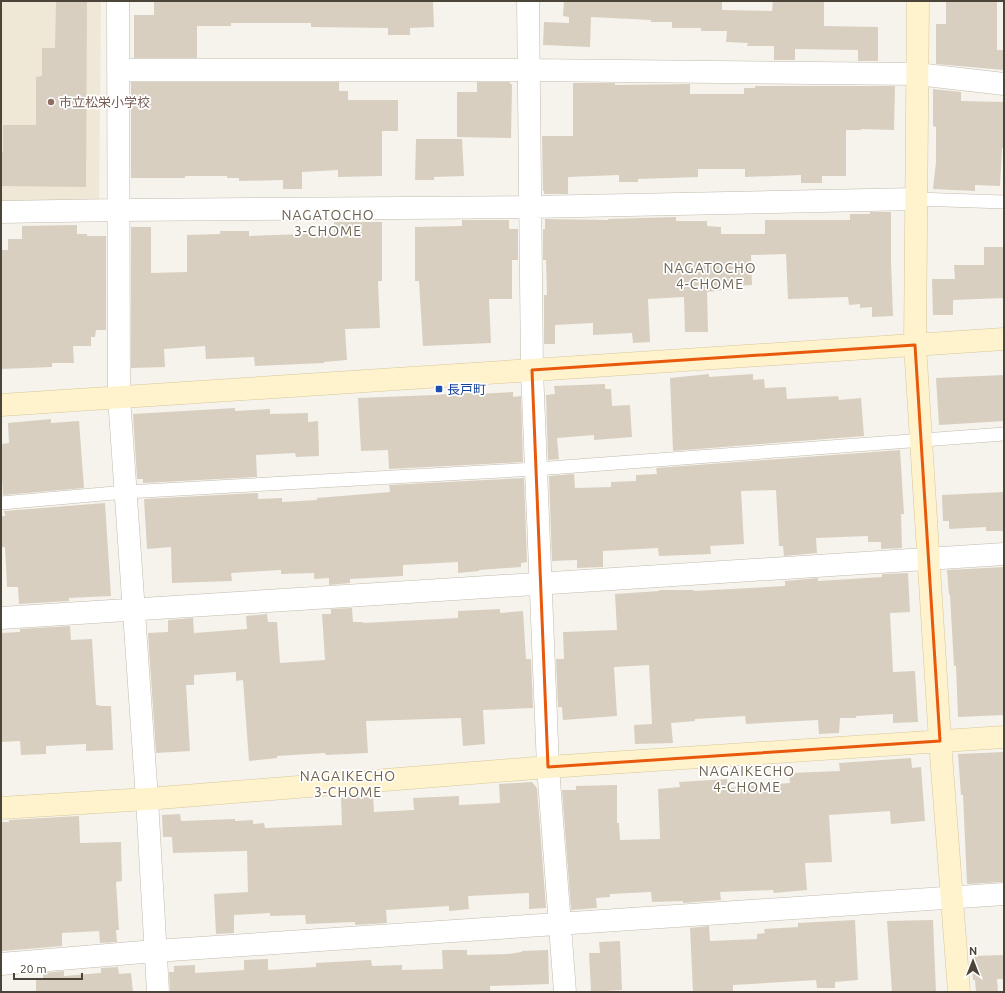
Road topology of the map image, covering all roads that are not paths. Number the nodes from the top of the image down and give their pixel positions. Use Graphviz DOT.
graph roads {
  1 [pos="118,1"];
  2 [pos="528,1"];
  3 [pos="918,1"];
  4 [pos="118,70"];
  5 [pos="529,70"];
  6 [pos="917,74"];
  7 [pos="1004,84"];
  8 [pos="916,199"];
  9 [pos="1004,202"];
  10 [pos="531,207"];
  11 [pos="118,210"];
  12 [pos="1,212"];
  13 [pos="1004,339"];
  14 [pos="915,344"];
  15 [pos="532,370"];
  16 [pos="119,397"];
  17 [pos="1,405"];
  18 [pos="1004,434"];
  19 [pos="921,440"];
  20 [pos="536,469"];
  21 [pos="126,492"];
  22 [pos="1,503"];
  23 [pos="1004,554"];
  24 [pos="929,559"];
  25 [pos="541,584"];
  26 [pos="134,611"];
  27 [pos="1,618"];
  28 [pos="1004,736"];
  29 [pos="940,741"];
  30 [pos="548,767"];
  31 [pos="147,799"];
  32 [pos="1,808"];
  33 [pos="1004,894"];
  34 [pos="952,898"];
  35 [pos="560,924"];
  36 [pos="155,951"];
  37 [pos="1,964"];
  38 [pos="158,992"];
  39 [pos="565,992"];
  40 [pos="959,992"];
  1 -- 4 [label="street"];
  2 -- 5 [label="street"];
  3 -- 6 [label="street"];
  4 -- 5 [label="street"];
  4 -- 11 [label="street"];
  5 -- 6 [label="street"];
  5 -- 10 [label="street"];
  6 -- 7 [label="street"];
  6 -- 8 [label="street"];
  8 -- 9 [label="lane"];
  8 -- 10 [label="street"];
  8 -- 14 [label="street"];
  10 -- 11 [label="street"];
  10 -- 15 [label="street"];
  11 -- 12 [label="street"];
  11 -- 16 [label="street"];
  13 -- 14 [label="street"];
  14 -- 15 [label="street"];
  14 -- 19 [label="street"];
  15 -- 16 [label="street"];
  15 -- 20 [label="street"];
  16 -- 17 [label="street"];
  16 -- 21 [label="street"];
  18 -- 19 [label="lane"];
  19 -- 20 [label="lane"];
  19 -- 24 [label="street"];
  20 -- 21 [label="lane"];
  20 -- 25 [label="street"];
  21 -- 22 [label="lane"];
  21 -- 26 [label="street"];
  23 -- 24 [label="street"];
  24 -- 25 [label="street"];
  24 -- 29 [label="street"];
  25 -- 26 [label="street"];
  25 -- 30 [label="street"];
  26 -- 27 [label="street"];
  26 -- 31 [label="street"];
  28 -- 29 [label="street"];
  29 -- 30 [label="street"];
  29 -- 34 [label="street"];
  30 -- 31 [label="street"];
  30 -- 35 [label="street"];
  31 -- 32 [label="street"];
  31 -- 36 [label="street"];
  33 -- 34 [label="street"];
  34 -- 35 [label="street"];
  34 -- 40 [label="street"];
  35 -- 36 [label="street"];
  35 -- 39 [label="street"];
  36 -- 37 [label="street"];
  36 -- 38 [label="street"];
}
